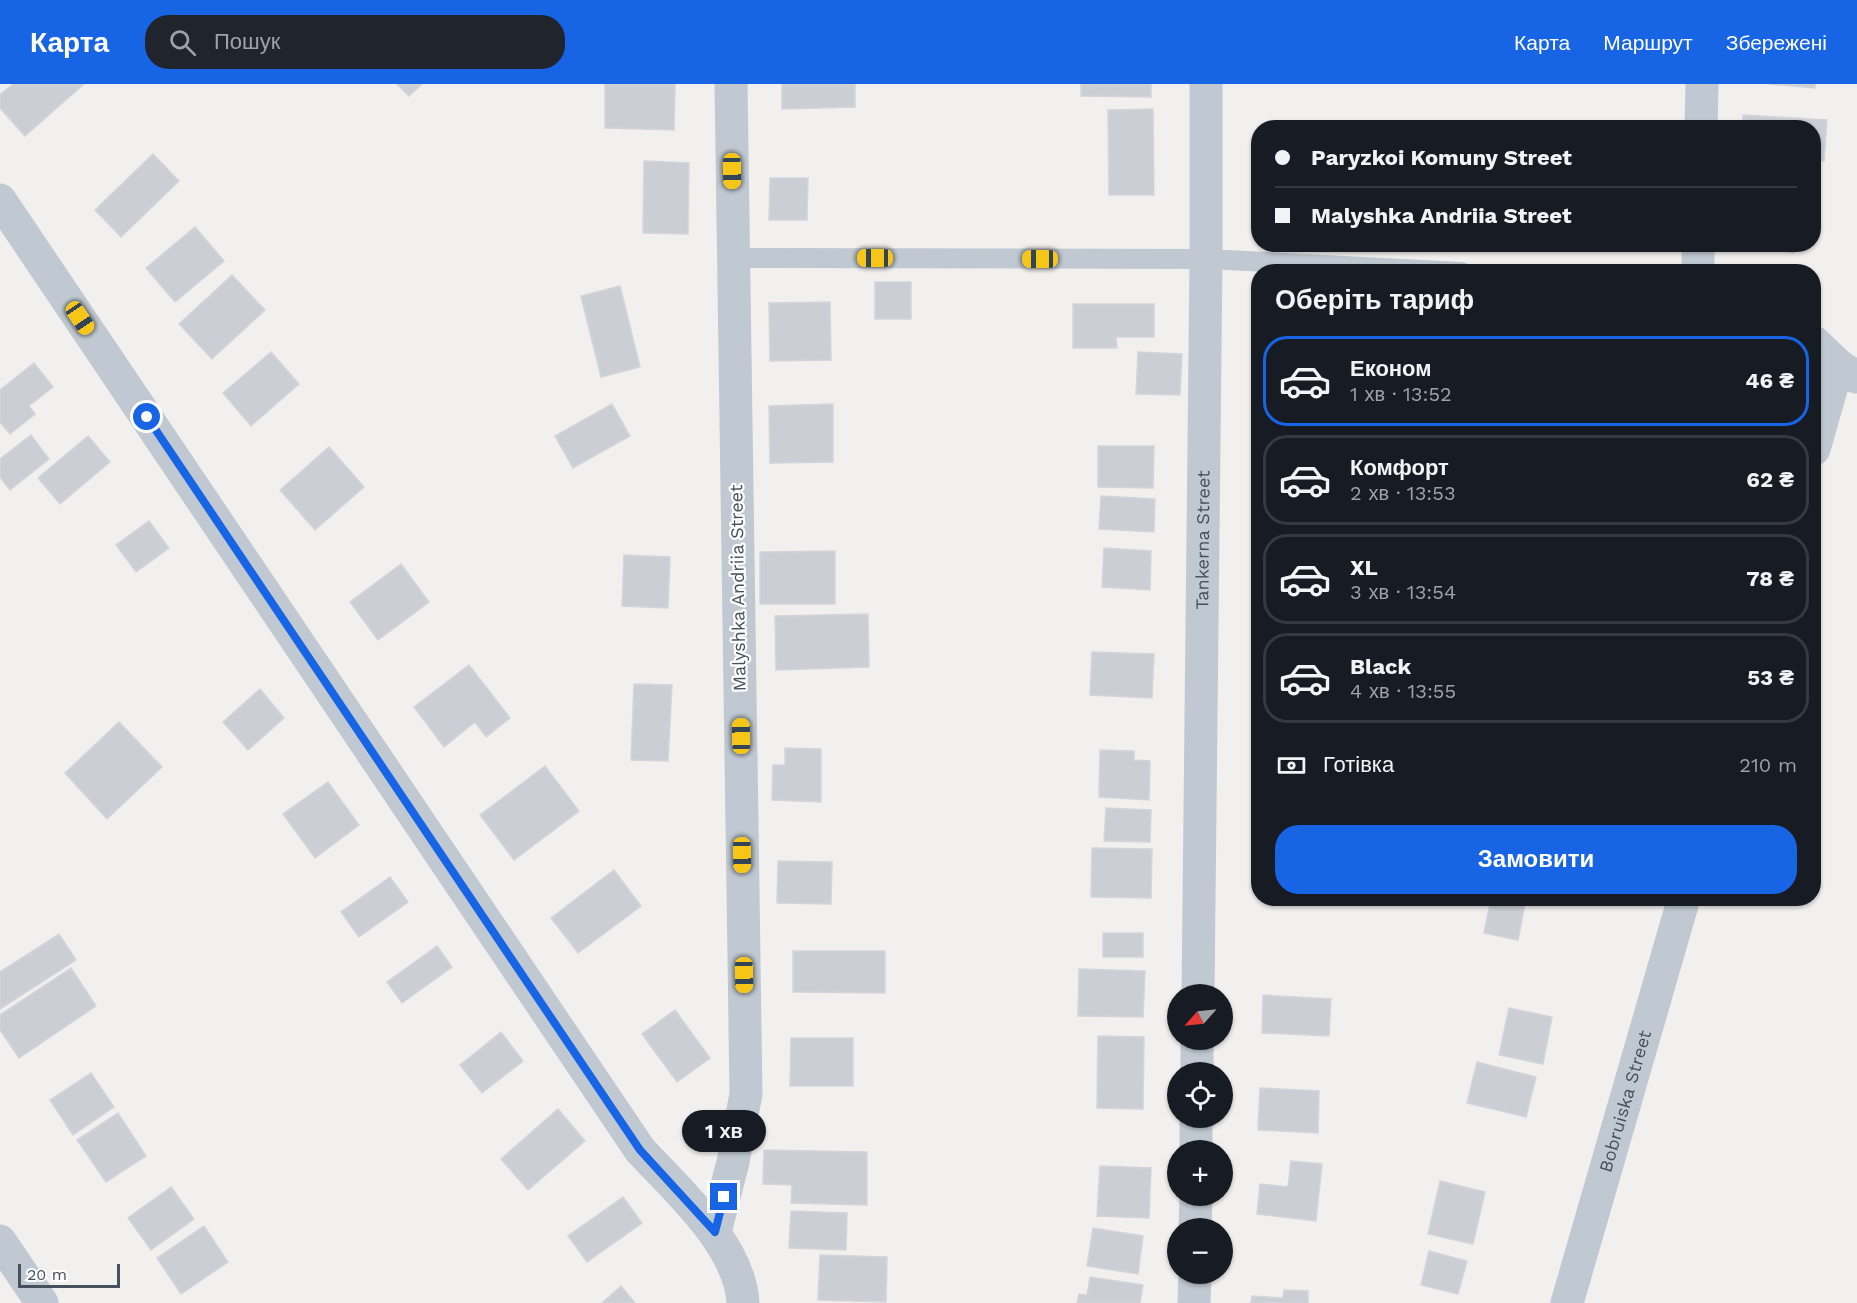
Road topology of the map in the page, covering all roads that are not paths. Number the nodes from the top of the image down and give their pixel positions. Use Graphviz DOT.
graph roads {
  1 [pos="731,84"];
  2 [pos="1206,84"];
  3 [pos="1702,84"];
  4 [pos="1701,120"];
  5 [pos="0,200"];
  6 [pos="733,258"];
  7 [pos="1206,259"];
  8 [pos="1304,264"];
  9 [pos="1821,348"];
  10 [pos="1847,371"];
  11 [pos="1821,432"];
  12 [pos="1682,906"];
  13 [pos="1198,984"];
  14 [pos="715,1232"];
  15 [pos="0,1240"];
  16 [pos="1195,1284"];
  17 [pos="42,1303"];
  18 [pos="743,1303"];
  19 [pos="1194,1303"];
  20 [pos="1567,1303"];
  1 -- 6 [label="street, Malyshka Andriia Street"];
  2 -- 7 [label="street, Tankerna Street"];
  3 -- 4 [label="street"];
  5 -- 14 [label="street"];
  6 -- 7 [label="lane"];
  6 -- 14 [label="street, Malyshka Andriia Street"];
  7 -- 8 [label="lane"];
  7 -- 13 [label="street, Tankerna Street"];
  9 -- 10 [label="street"];
  10 -- 11 [label="street"];
  12 -- 20 [label="street, Bobruiska Street"];
  14 -- 18 [label="street"];
  15 -- 17 [label="street"];
  16 -- 19 [label="street"];
}
